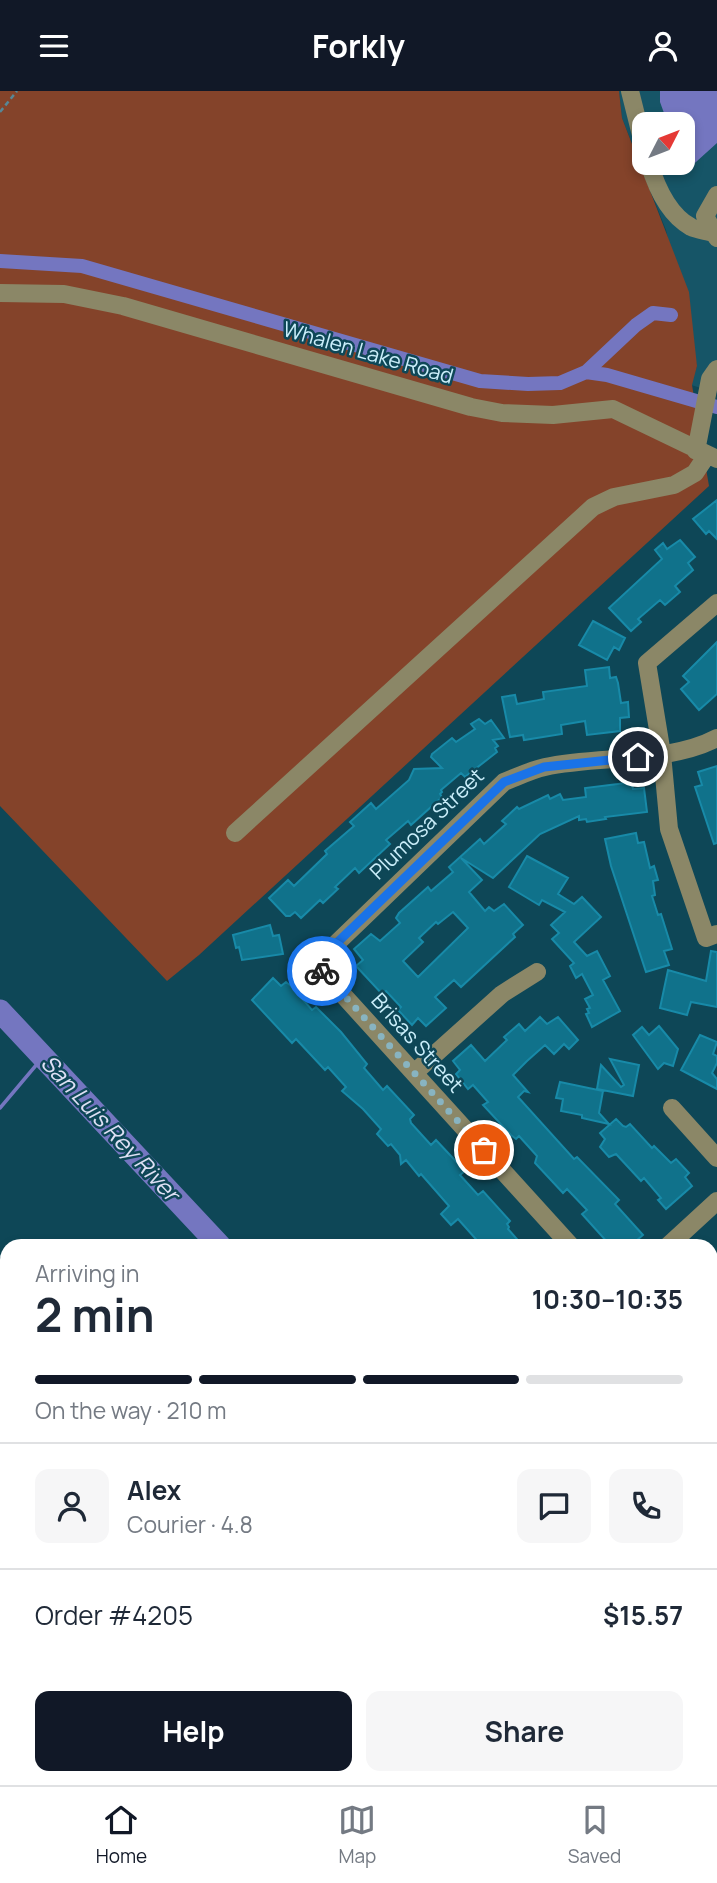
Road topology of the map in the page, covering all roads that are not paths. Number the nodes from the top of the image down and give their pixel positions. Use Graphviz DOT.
graph roads {
  1 [pos="630,91"];
  2 [pos="635,112"];
  3 [pos="652,175"];
  4 [pos="717,195"];
  5 [pos="715,236"];
  6 [pos="0,293"];
  7 [pos="713,374"];
  8 [pos="707,455"];
  9 [pos="717,603"];
  10 [pos="717,738"];
  11 [pos="662,754"];
  12 [pos="235,833"];
  13 [pos="717,934"];
  14 [pos="315,964"];
  15 [pos="537,972"];
  16 [pos="414,1073"];
  17 [pos="672,1108"];
  18 [pos="717,1158"];
  19 [pos="717,1201"];
  20 [pos="565,1239"];
  21 [pos="676,1239"];
  1 -- 2 [label="street"];
  3 -- 5 [label="street"];
  4 -- 5 [label="street"];
  6 -- 8 [label="street, Whalen Lake Road"];
  7 -- 8 [label="street"];
  8 -- 12 [label="street"];
  9 -- 11 [label="street"];
  10 -- 11 [label="street, Plumosa Street"];
  11 -- 13 [label="street"];
  11 -- 14 [label="street, Plumosa Street"];
  14 -- 16 [label="street, Brisas Street"];
  15 -- 16 [label="street"];
  16 -- 20 [label="street, Brisas Street"];
  17 -- 18 [label="street"];
  19 -- 21 [label="street"];
}
